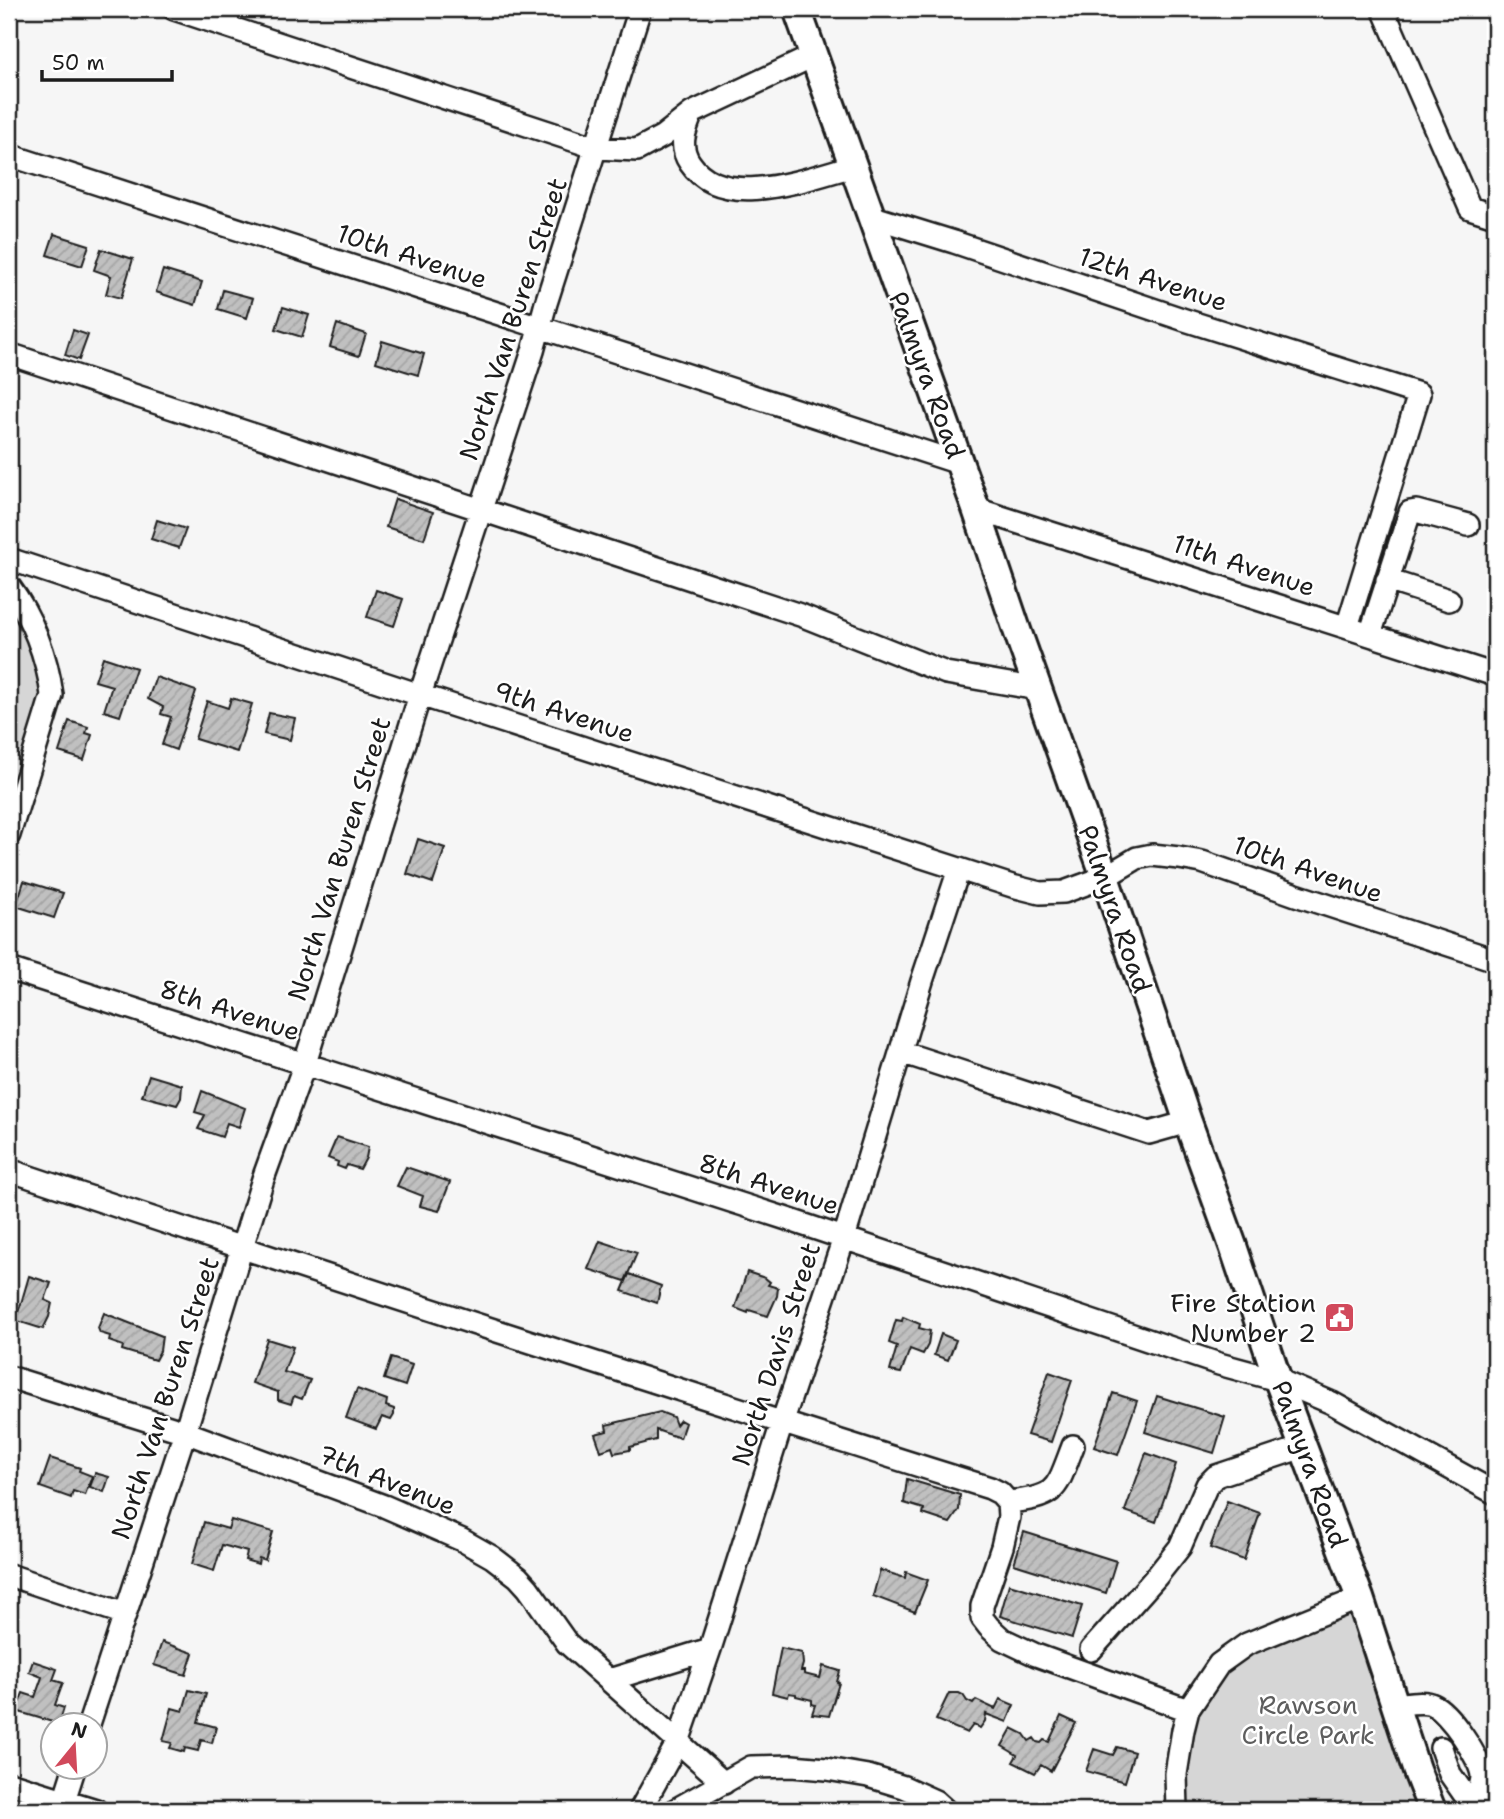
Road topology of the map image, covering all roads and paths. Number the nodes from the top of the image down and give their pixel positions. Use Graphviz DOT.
graph roads {
  1 [pos="174,9"];
  2 [pos="640,9"];
  3 [pos="797,9"];
  4 [pos="1383,9"];
  5 [pos="813,56"];
  6 [pos="692,113"];
  7 [pos="597,148"];
  8 [pos="9,155"];
  9 [pos="853,166"];
  10 [pos="870,216"];
  11 [pos="1495,216"];
  12 [pos="540,327"];
  13 [pos="9,354"];
  14 [pos="958,463"];
  15 [pos="481,509"];
  16 [pos="976,509"];
  17 [pos="1468,525"];
  18 [pos="9,559"];
  19 [pos="1387,580"];
  20 [pos="9,586"];
  21 [pos="1450,600"];
  22 [pos="1346,628"];
  23 [pos="1370,635"];
  24 [pos="1495,675"];
  25 [pos="1038,689"];
  26 [pos="420,695"];
  27 [pos="9,835"];
  28 [pos="959,869"];
  29 [pos="1105,877"];
  30 [pos="1495,960"];
  31 [pos="9,969"];
  32 [pos="901,1052"];
  33 [pos="305,1063"];
  34 [pos="1188,1122"];
  35 [pos="9,1170"];
  36 [pos="844,1238"];
  37 [pos="242,1248"];
  38 [pos="9,1377"];
  39 [pos="1278,1380"];
  40 [pos="782,1423"];
  41 [pos="185,1433"];
  42 [pos="1073,1446"];
  43 [pos="1303,1447"];
  44 [pos="1495,1493"];
  45 [pos="1008,1502"];
  46 [pos="9,1575"];
  47 [pos="1360,1598"];
  48 [pos="125,1614"];
  49 [pos="710,1649"];
  50 [pos="1091,1650"];
  51 [pos="609,1681"];
  52 [pos="1395,1705"];
  53 [pos="94,1710"];
  54 [pos="1188,1710"];
  55 [pos="1466,1740"];
  56 [pos="678,1742"];
  57 [pos="1441,1748"];
  58 [pos="1412,1757"];
  59 [pos="1466,1768"];
  60 [pos="71,1780"];
  61 [pos="9,1783"];
  62 [pos="724,1783"];
  63 [pos="63,1805"];
  64 [pos="1478,1809"];
  65 [pos="96,1810"];
  66 [pos="640,1810"];
  67 [pos="675,1810"];
  68 [pos="945,1810"];
  69 [pos="1177,1810"];
  70 [pos="1432,1810"];
  1 -- 7 [label="street"];
  2 -- 7 [label="street, North Van Buren Street"];
  3 -- 5 [label="main road, Palmyra Road"];
  4 -- 11 [label="street"];
  5 -- 6 [label="street"];
  5 -- 9 [label="main road, Palmyra Road"];
  6 -- 7 [label="street"];
  6 -- 9 [label="street"];
  7 -- 12 [label="street, North Van Buren Street"];
  8 -- 12 [label="street, 10th Avenue"];
  9 -- 10 [label="main road, Palmyra Road"];
  10 -- 14 [label="main road, Palmyra Road"];
  10 -- 22 [label="street, 12th Avenue"];
  12 -- 14 [label="street, 10th Avenue"];
  12 -- 15 [label="street, North Van Buren Street"];
  13 -- 15 [label="street"];
  14 -- 16 [label="main road, Palmyra Road"];
  15 -- 25 [label="street"];
  15 -- 26 [label="street, North Van Buren Street"];
  16 -- 22 [label="street, 11th Avenue"];
  16 -- 25 [label="main road, Palmyra Road"];
  17 -- 19 [label="street"];
  18 -- 26 [label="street, 9th Avenue"];
  19 -- 21 [label="street"];
  19 -- 23 [label="street"];
  20 -- 27 [label="street"];
  22 -- 23 [label="street, 11th Avenue"];
  23 -- 24 [label="street, 11th Avenue"];
  25 -- 29 [label="main road, Palmyra Road"];
  26 -- 28 [label="street, 9th Avenue"];
  26 -- 33 [label="street, North Van Buren Street"];
  28 -- 29 [label="street, 9th Avenue"];
  28 -- 32 [label="street, North Davis Street"];
  29 -- 30 [label="street, 10th Avenue"];
  29 -- 34 [label="main road, Palmyra Road"];
  31 -- 33 [label="street, 8th Avenue"];
  32 -- 34 [label="street"];
  32 -- 36 [label="street, North Davis Street"];
  33 -- 36 [label="street, 8th Avenue"];
  33 -- 37 [label="street, North Van Buren Street"];
  34 -- 39 [label="main road, Palmyra Road"];
  35 -- 37 [label="street"];
  36 -- 39 [label="street, 8th Avenue"];
  36 -- 40 [label="street, North Davis Street"];
  37 -- 40 [label="street"];
  37 -- 41 [label="street, North Van Buren Street"];
  38 -- 41 [label="street, 7th Avenue"];
  39 -- 43 [label="main road, Palmyra Road"];
  39 -- 44 [label="street, 8th Avenue"];
  40 -- 45 [label="street"];
  40 -- 49 [label="street, North Davis Street"];
  41 -- 48 [label="street, North Van Buren Street"];
  41 -- 51 [label="street, 7th Avenue"];
  42 -- 45 [label="street"];
  43 -- 47 [label="main road, Palmyra Road"];
  43 -- 50 [label="street"];
  45 -- 54 [label="street"];
  46 -- 48 [label="street"];
  47 -- 52 [label="main road, Palmyra Road"];
  47 -- 54 [label="street"];
  48 -- 53 [label="street, North Van Buren Street"];
  49 -- 51 [label="street"];
  49 -- 56 [label="street, North Davis Street"];
  51 -- 56 [label="street, 7th Avenue"];
  52 -- 55 [label="street"];
  52 -- 58 [label="main road, Palmyra Road"];
  54 -- 69 [label="street"];
  55 -- 57 [label="street"];
  55 -- 59 [label="street"];
  56 -- 62 [label="street, 7th Avenue"];
  56 -- 66 [label="street, North Davis Street"];
  57 -- 58 [label="street"];
  57 -- 59 [label="street"];
  58 -- 70 [label="main road, Palmyra Road"];
  59 -- 64 [label="street"];
  59 -- 64 [label="street"];
  60 -- 63 [label="street"];
  61 -- 63 [label="street"];
  62 -- 67 [label="street"];
  62 -- 68 [label="street"];
  63 -- 65 [label="street"];
}
